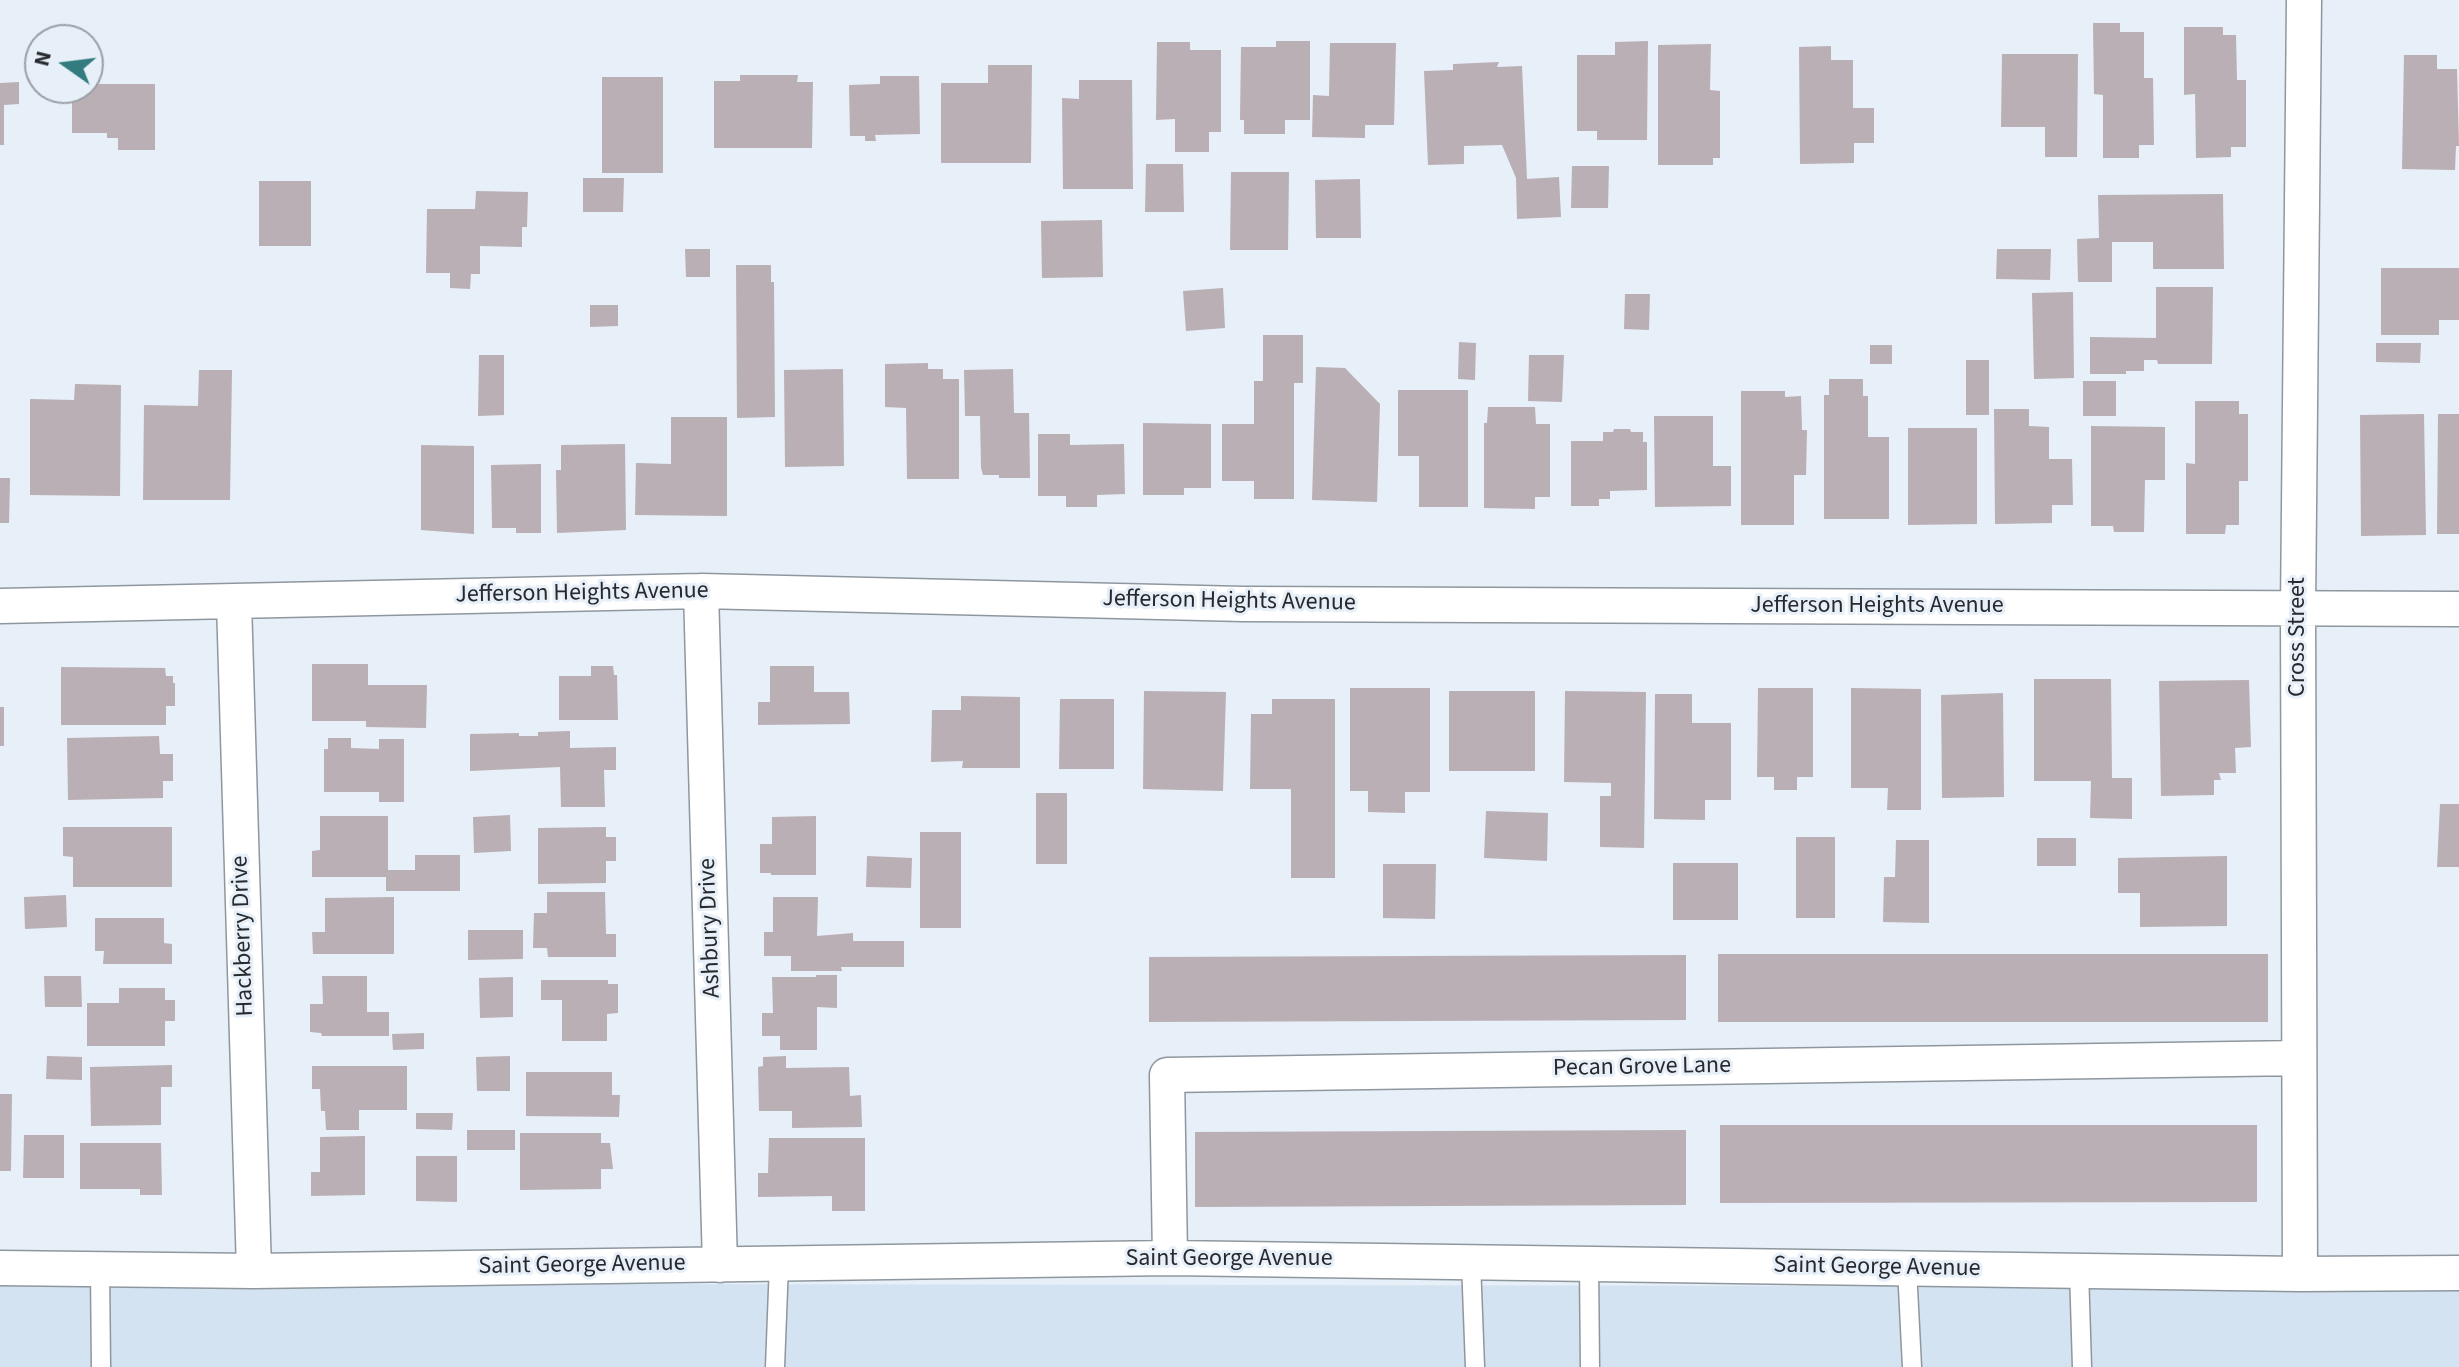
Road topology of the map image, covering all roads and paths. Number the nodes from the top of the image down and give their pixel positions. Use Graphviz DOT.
graph roads {
  1 [pos="2304,0"];
  2 [pos="701,591"];
  3 [pos="234,602"];
  4 [pos="0,606"];
  5 [pos="2298,609"];
  6 [pos="2459,609"];
  7 [pos="2299,1058"];
  8 [pos="1170,1258"];
  9 [pos="1471,1262"];
  10 [pos="779,1264"];
  11 [pos="1589,1264"];
  12 [pos="720,1265"];
  13 [pos="0,1268"];
  14 [pos="1907,1268"];
  15 [pos="100,1269"];
  16 [pos="2079,1270"];
  17 [pos="254,1271"];
  18 [pos="2459,1273"];
  19 [pos="2300,1274"];
  20 [pos="101,1367"];
  21 [pos="775,1367"];
  22 [pos="1475,1367"];
  23 [pos="1590,1367"];
  24 [pos="1912,1367"];
  25 [pos="2082,1367"];
  1 -- 5 [label="street, Cross Street"];
  2 -- 3 [label="street, Jefferson Heights Avenue"];
  2 -- 5 [label="street, Jefferson Heights Avenue"];
  2 -- 12 [label="street, Ashbury Drive"];
  3 -- 4 [label="street, Jefferson Heights Avenue"];
  3 -- 17 [label="street, Hackberry Drive"];
  5 -- 6 [label="street, Jefferson Heights Avenue"];
  5 -- 7 [label="street, Cross Street"];
  7 -- 8 [label="street, Pecan Grove Lane"];
  7 -- 19 [label="street, Cross Street"];
  8 -- 9 [label="street, Saint George Avenue"];
  8 -- 10 [label="street, Saint George Avenue"];
  9 -- 11 [label="street, Saint George Avenue"];
  9 -- 22 [label="lane"];
  10 -- 12 [label="street, Saint George Avenue"];
  10 -- 21 [label="lane"];
  11 -- 14 [label="street, Saint George Avenue"];
  11 -- 23 [label="lane"];
  12 -- 17 [label="street, Saint George Avenue"];
  13 -- 15 [label="street, Saint George Avenue"];
  14 -- 16 [label="street, Saint George Avenue"];
  14 -- 24 [label="lane"];
  15 -- 17 [label="street, Saint George Avenue"];
  15 -- 20 [label="lane"];
  16 -- 19 [label="street, Saint George Avenue"];
  16 -- 25 [label="lane"];
  18 -- 19 [label="street, Saint George Avenue"];
}
